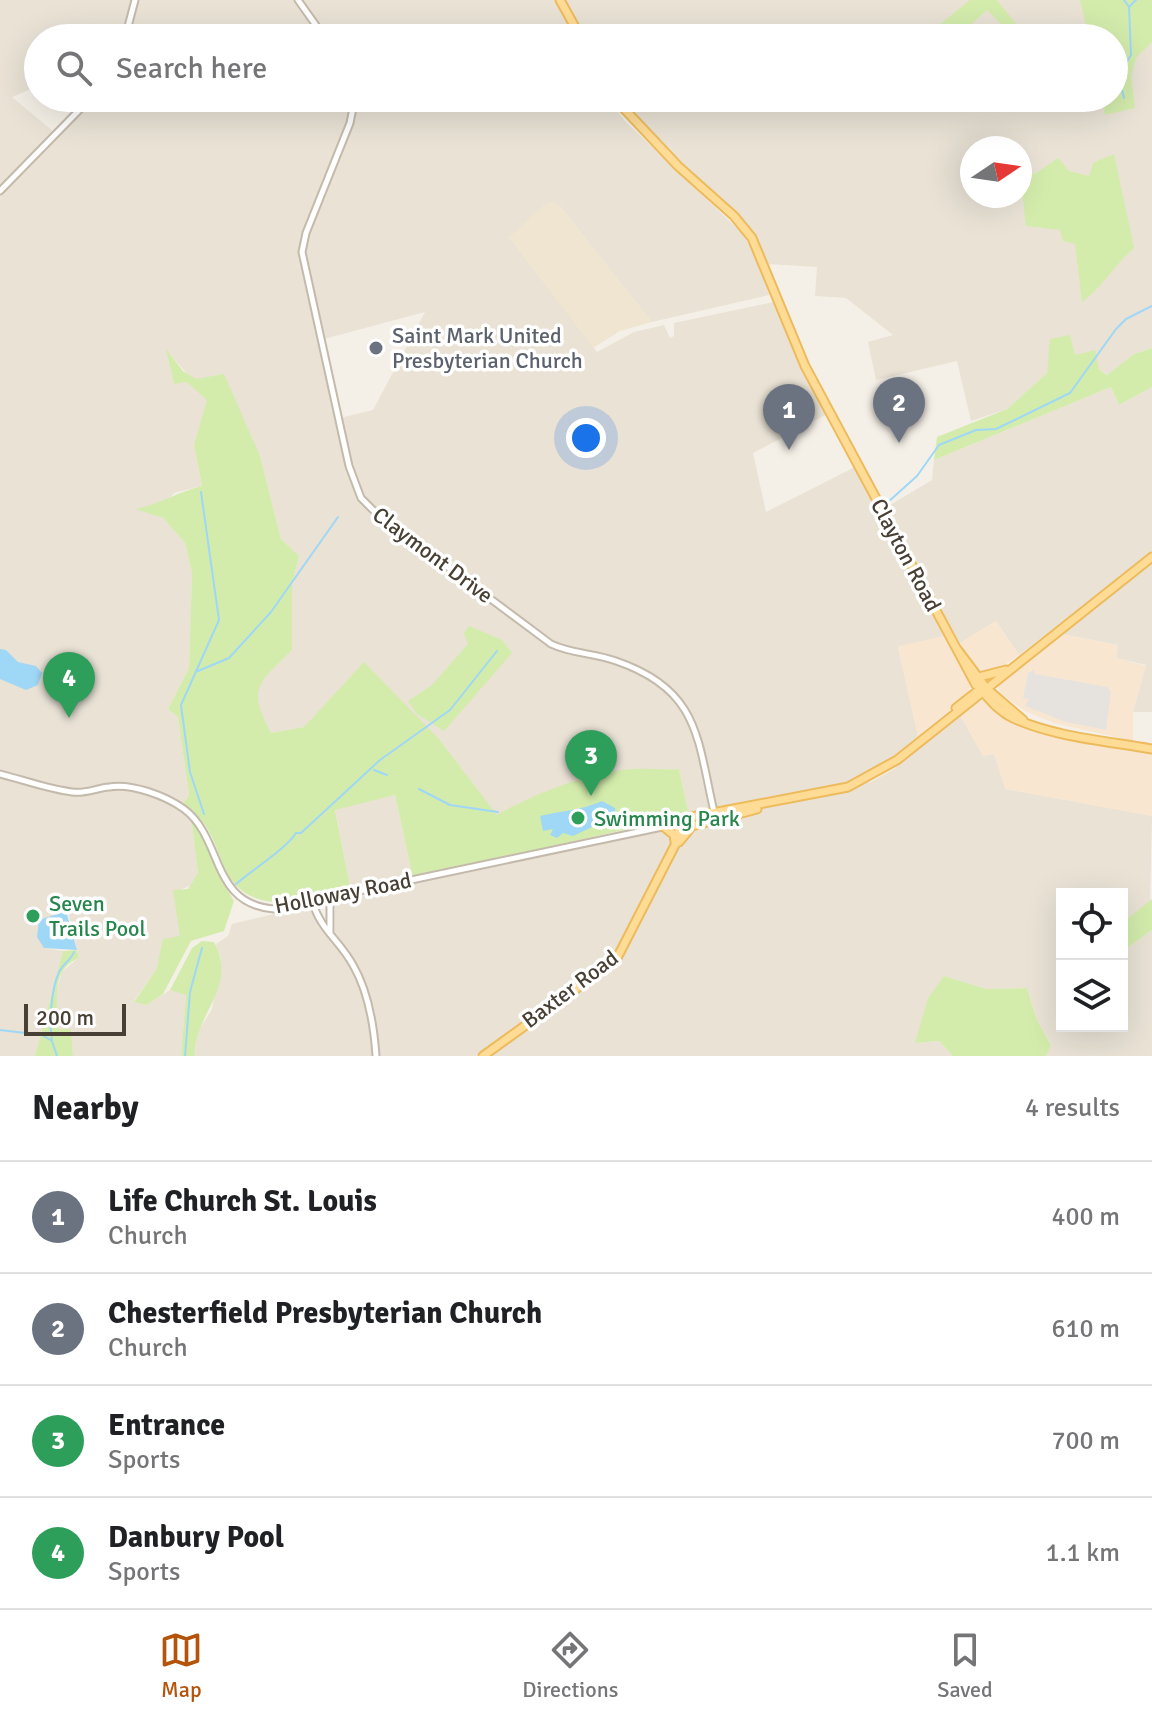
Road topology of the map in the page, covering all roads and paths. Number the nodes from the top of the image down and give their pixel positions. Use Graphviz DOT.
graph roads {
  1 [pos="135,0"];
  2 [pos="298,0"];
  3 [pos="560,0"];
  4 [pos="129,24"];
  5 [pos="315,24"];
  6 [pos="572,24"];
  7 [pos="77,112"];
  8 [pos="352,112"];
  9 [pos="622,112"];
  10 [pos="0,191"];
  11 [pos="1152,557"];
  12 [pos="957,649"];
  13 [pos="1021,661"];
  14 [pos="965,669"];
  15 [pos="1006,670"];
  16 [pos="979,677"];
  17 [pos="999,680"];
  18 [pos="984,689"];
  19 [pos="970,696"];
  20 [pos="1007,707"];
  21 [pos="948,719"];
  22 [pos="1023,720"];
  23 [pos="1152,749"];
  24 [pos="0,774"];
  25 [pos="772,803"];
  26 [pos="714,814"];
  27 [pos="681,821"];
  28 [pos="663,826"];
  29 [pos="645,828"];
  30 [pos="675,845"];
  31 [pos="664,868"];
  32 [pos="330,899"];
  33 [pos="313,903"];
  34 [pos="330,934"];
  35 [pos="376,1056"];
  36 [pos="483,1056"];
  1 -- 4 [label="street"];
  2 -- 5 [label="street"];
  3 -- 6 [label="main road"];
  7 -- 10 [label="street"];
  8 -- 26 [label="street, Claymont Drive"];
  9 -- 12 [label="main road, Clayton Road"];
  11 -- 13 [label="main road"];
  12 -- 14 [label="main road, Clayton Road"];
  12 -- 16 [label="main road, Clayton Road"];
  13 -- 15 [label="main road"];
  13 -- 17 [label="main road"];
  14 -- 18 [label="main road, Clayton Road"];
  14 -- 19 [label="main road"];
  15 -- 16 [label="main road"];
  15 -- 18 [label="main road"];
  16 -- 18 [label="main road, Clayton Road"];
  17 -- 18 [label="main road"];
  17 -- 20 [label="main road"];
  18 -- 19 [label="main road"];
  18 -- 20 [label="main road, Clayton Road"];
  18 -- 21 [label="main road"];
  18 -- 22 [label="main road, Clayton Road"];
  19 -- 21 [label="main road"];
  20 -- 22 [label="main road, Clayton Road"];
  21 -- 25 [label="main road"];
  22 -- 23 [label="main road, Clayton Road"];
  24 -- 33 [label="street, Holloway Road"];
  25 -- 26 [label="main road"];
  25 -- 31 [label="main road"];
  26 -- 27 [label="main road"];
  27 -- 28 [label="street, Holloway Road"];
  27 -- 29 [label="street, Holloway Road"];
  27 -- 30 [label="main road, Baxter Road"];
  28 -- 29 [label="street, Holloway Road"];
  28 -- 30 [label="main road"];
  29 -- 32 [label="street, Holloway Road"];
  30 -- 31 [label="main road, Baxter Road"];
  31 -- 36 [label="main road, Baxter Road"];
  32 -- 33 [label="street, Holloway Road"];
  32 -- 34 [label="street"];
  33 -- 34 [label="street"];
  34 -- 35 [label="street"];
}
